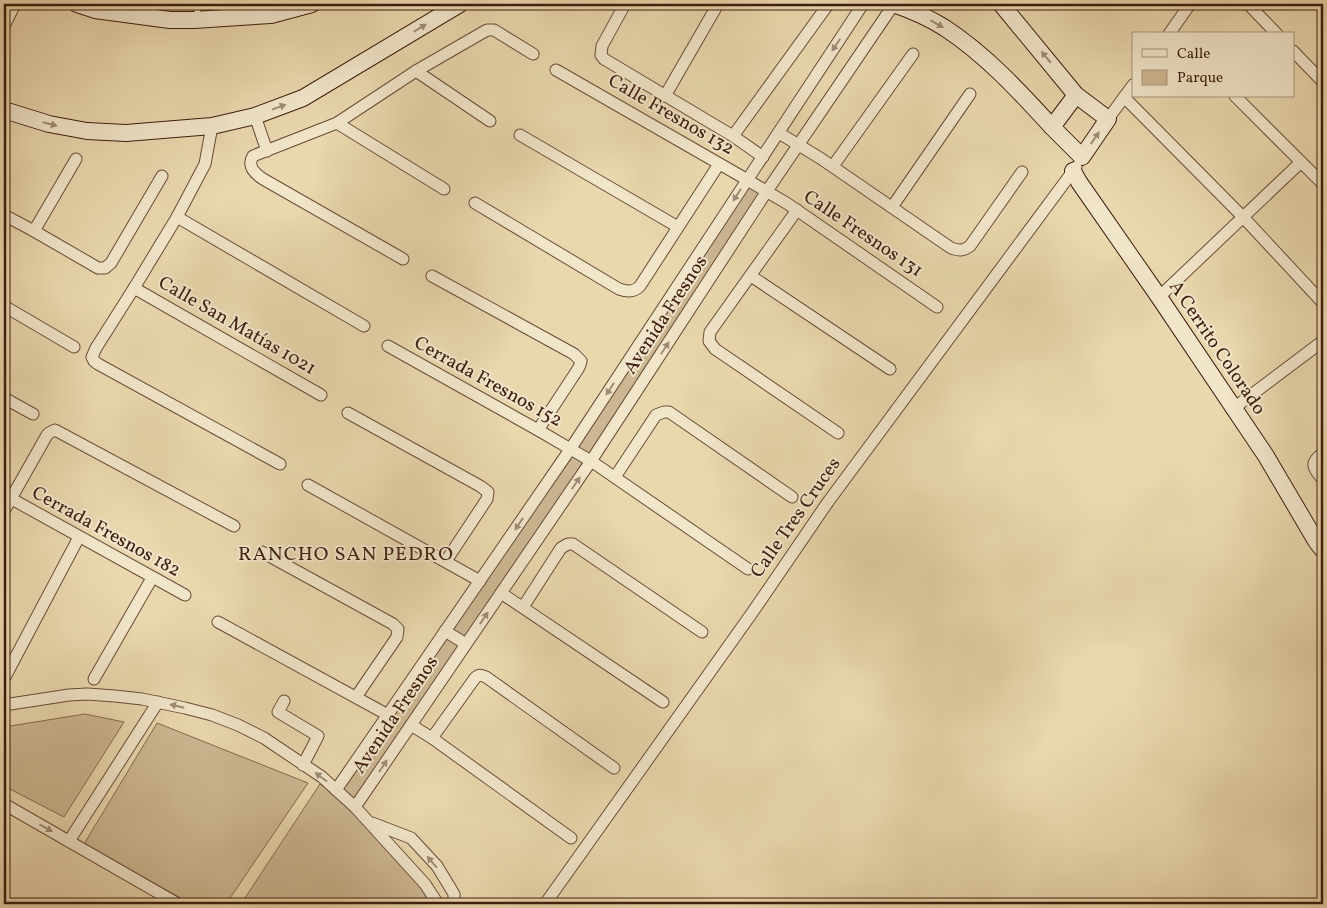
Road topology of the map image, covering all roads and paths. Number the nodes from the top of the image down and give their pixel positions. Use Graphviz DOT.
graph roads {
  1 [pos="15,4"];
  2 [pos="76,4"];
  3 [pos="200,4"];
  4 [pos="312,4"];
  5 [pos="460,4"];
  6 [pos="625,4"];
  7 [pos="718,4"];
  8 [pos="863,4"];
  9 [pos="893,4"];
  10 [pos="1001,4"];
  11 [pos="1190,4"];
  12 [pos="1248,4"];
  13 [pos="827,6"];
  14 [pos="96,7"];
  15 [pos="916,8"];
  16 [pos="194,20"];
  17 [pos="4,26"];
  18 [pos="1171,32"];
  19 [pos="1274,32"];
  20 [pos="1294,52"];
  21 [pos="532,54"];
  22 [pos="913,54"];
  23 [pos="556,70"];
  24 [pos="416,71"];
  25 [pos="1323,82"];
  26 [pos="1132,86"];
  27 [pos="970,94"];
  28 [pos="1076,95"];
  29 [pos="665,96"];
  30 [pos="1124,97"];
  31 [pos="1237,98"];
  32 [pos="4,110"];
  33 [pos="255,116"];
  34 [pos="1108,119"];
  35 [pos="490,121"];
  36 [pos="337,123"];
  37 [pos="212,126"];
  38 [pos="1052,127"];
  39 [pos="778,133"];
  40 [pos="520,135"];
  41 [pos="733,136"];
  42 [pos="798,145"];
  43 [pos="267,151"];
  44 [pos="763,157"];
  45 [pos="76,159"];
  46 [pos="1301,162"];
  47 [pos="719,164"];
  48 [pos="1078,164"];
  49 [pos="833,166"];
  50 [pos="1022,172"];
  51 [pos="162,176"];
  52 [pos="748,180"];
  53 [pos="1323,184"];
  54 [pos="444,189"];
  55 [pos="767,192"];
  56 [pos="475,203"];
  57 [pos="892,207"];
  58 [pos="797,210"];
  59 [pos="4,215"];
  60 [pos="177,217"];
  61 [pos="1243,217"];
  62 [pos="678,227"];
  63 [pos="34,231"];
  64 [pos="403,258"];
  65 [pos="432,276"];
  66 [pos="751,276"];
  67 [pos="134,288"];
  68 [pos="1159,297"];
  69 [pos="1323,303"];
  70 [pos="4,306"];
  71 [pos="938,307"];
  72 [pos="364,326"];
  73 [pos="1323,341"];
  74 [pos="388,346"];
  75 [pos="74,347"];
  76 [pos="890,369"];
  77 [pos="321,395"];
  78 [pos="4,398"];
  79 [pos="1234,408"];
  80 [pos="348,412"];
  81 [pos="33,414"];
  82 [pos="538,430"];
  83 [pos="838,433"];
  84 [pos="571,448"];
  85 [pos="1323,453"];
  86 [pos="591,461"];
  87 [pos="280,464"];
  88 [pos="615,477"];
  89 [pos="1323,480"];
  90 [pos="308,485"];
  91 [pos="792,497"];
  92 [pos="10,498"];
  93 [pos="4,511"];
  94 [pos="234,526"];
  95 [pos="79,537"];
  96 [pos="1323,550"];
  97 [pos="262,552"];
  98 [pos="446,561"];
  99 [pos="748,569"];
  100 [pos="152,578"];
  101 [pos="480,581"];
  102 [pos="501,593"];
  103 [pos="185,595"];
  104 [pos="523,607"];
  105 [pos="218,622"];
  106 [pos="445,631"];
  107 [pos="702,632"];
  108 [pos="466,644"];
  109 [pos="4,679"];
  110 [pos="94,679"];
  111 [pos="356,697"];
  112 [pos="284,701"];
  113 [pos="158,702"];
  114 [pos="663,702"];
  115 [pos="4,705"];
  116 [pos="388,715"];
  117 [pos="411,725"];
  118 [pos="432,738"];
  119 [pos="303,765"];
  120 [pos="614,768"];
  121 [pos="336,790"];
  122 [pos="4,804"];
  123 [pos="355,807"];
  124 [pos="370,822"];
  125 [pos="571,838"];
  126 [pos="69,841"];
  127 [pos="178,904"];
  128 [pos="438,904"];
  129 [pos="454,904"];
  130 [pos="545,904"];
  1 -- 17 [label="street"];
  2 -- 14 [label="main road"];
  3 -- 16 [label="lane"];
  4 -- 16 [label="main road"];
  33 -- 5 [label="main road, one-way"];
  6 -- 29 [label="street"];
  7 -- 29 [label="street"];
  8 -- 39 [label="street, Avenida Fresnos, one-way"];
  9 -- 15 [label="main road, A Cerrito Colorado"];
  9 -- 42 [label="street, Avenida Fresnos"];
  28 -- 10 [label="main road, one-way"];
  11 -- 18 [label="street"];
  12 -- 19 [label="street"];
  13 -- 41 [label="street"];
  14 -- 16 [label="main road"];
  15 -- 38 [label="main road, A Cerrito Colorado, one-way"];
  20 -- 25 [label="street"];
  21 -- 24 [label="street"];
  22 -- 49 [label="street"];
  23 -- 47 [label="street, Calle Fresnos 132"];
  24 -- 35 [label="street"];
  24 -- 36 [label="street"];
  26 -- 30 [label="street"];
  27 -- 57 [label="street"];
  28 -- 34 [label="main road"];
  28 -- 38 [label="main road"];
  29 -- 41 [label="street"];
  30 -- 34 [label="street"];
  30 -- 61 [label="street"];
  31 -- 46 [label="street"];
  32 -- 37 [label="main road, one-way"];
  33 -- 37 [label="main road"];
  33 -- 43 [label="street"];
  48 -- 34 [label="main road, one-way"];
  36 -- 43 [label="street"];
  36 -- 54 [label="street"];
  37 -- 60 [label="street"];
  38 -- 48 [label="main road, A Cerrito Colorado"];
  39 -- 42 [label="street"];
  39 -- 44 [label="street, Avenida Fresnos"];
  40 -- 62 [label="street"];
  41 -- 44 [label="street"];
  42 -- 49 [label="street"];
  42 -- 55 [label="street, Avenida Fresnos"];
  43 -- 64 [label="street"];
  44 -- 52 [label="street, Avenida Fresnos"];
  45 -- 63 [label="street"];
  46 -- 53 [label="street"];
  46 -- 61 [label="street"];
  47 -- 52 [label="street, Calle Fresnos 132"];
  47 -- 62 [label="street"];
  48 -- 68 [label="main road, A Cerrito Colorado"];
  48 -- 130 [label="street, Calle Tres Cruces"];
  49 -- 57 [label="street"];
  50 -- 57 [label="street"];
  51 -- 63 [label="street"];
  52 -- 55 [label="street, Calle Fresnos 132"];
  52 -- 84 [label="street, Avenida Fresnos, one-way"];
  55 -- 58 [label="street, Calle Fresnos 131"];
  86 -- 55 [label="street, Avenida Fresnos, one-way"];
  56 -- 62 [label="street"];
  58 -- 66 [label="street"];
  58 -- 71 [label="street, Calle Fresnos 131"];
  59 -- 63 [label="street"];
  60 -- 67 [label="street"];
  60 -- 72 [label="street"];
  61 -- 68 [label="street"];
  61 -- 69 [label="street"];
  65 -- 82 [label="street"];
  66 -- 76 [label="street"];
  66 -- 83 [label="street"];
  67 -- 77 [label="street, Calle San Matías 1021"];
  67 -- 87 [label="street"];
  68 -- 79 [label="main road, A Cerrito Colorado"];
  70 -- 75 [label="street"];
  73 -- 79 [label="street"];
  74 -- 82 [label="street, Cerrada Fresnos 152"];
  78 -- 81 [label="street"];
  79 -- 96 [label="main road, A Cerrito Colorado"];
  80 -- 98 [label="street"];
  82 -- 84 [label="street, Cerrada Fresnos 152"];
  84 -- 86 [label="street, Cerrada Fresnos 152"];
  84 -- 101 [label="street, Avenida Fresnos, one-way"];
  85 -- 89 [label="street"];
  86 -- 88 [label="street, Cerrada Fresnos 152"];
  102 -- 86 [label="street, Avenida Fresnos, one-way"];
  88 -- 91 [label="street"];
  88 -- 99 [label="street, Cerrada Fresnos 152"];
  90 -- 98 [label="street"];
  92 -- 93 [label="street"];
  92 -- 94 [label="street"];
  92 -- 95 [label="street, Cerrada Fresnos 182"];
  95 -- 100 [label="street, Cerrada Fresnos 182"];
  95 -- 109 [label="street"];
  97 -- 111 [label="street"];
  98 -- 101 [label="street"];
  100 -- 103 [label="street, Cerrada Fresnos 182"];
  100 -- 110 [label="street"];
  101 -- 106 [label="street, Avenida Fresnos"];
  102 -- 104 [label="street"];
  108 -- 102 [label="street, Avenida Fresnos, one-way"];
  104 -- 107 [label="street"];
  104 -- 114 [label="street"];
  105 -- 111 [label="street"];
  106 -- 108 [label="street"];
  106 -- 116 [label="street, Avenida Fresnos"];
  108 -- 117 [label="street, Avenida Fresnos"];
  111 -- 116 [label="street"];
  112 -- 119 [label="street"];
  113 -- 115 [label="street"];
  119 -- 113 [label="street, one-way"];
  113 -- 126 [label="street"];
  116 -- 121 [label="street, Avenida Fresnos"];
  117 -- 118 [label="street"];
  123 -- 117 [label="street, Avenida Fresnos, one-way"];
  118 -- 120 [label="street"];
  118 -- 125 [label="street"];
  121 -- 119 [label="street, one-way"];
  121 -- 123 [label="street"];
  122 -- 126 [label="street, one-way"];
  123 -- 124 [label="street"];
  124 -- 128 [label="street"];
  129 -- 124 [label="street, one-way"];
  126 -- 127 [label="street"];
}
